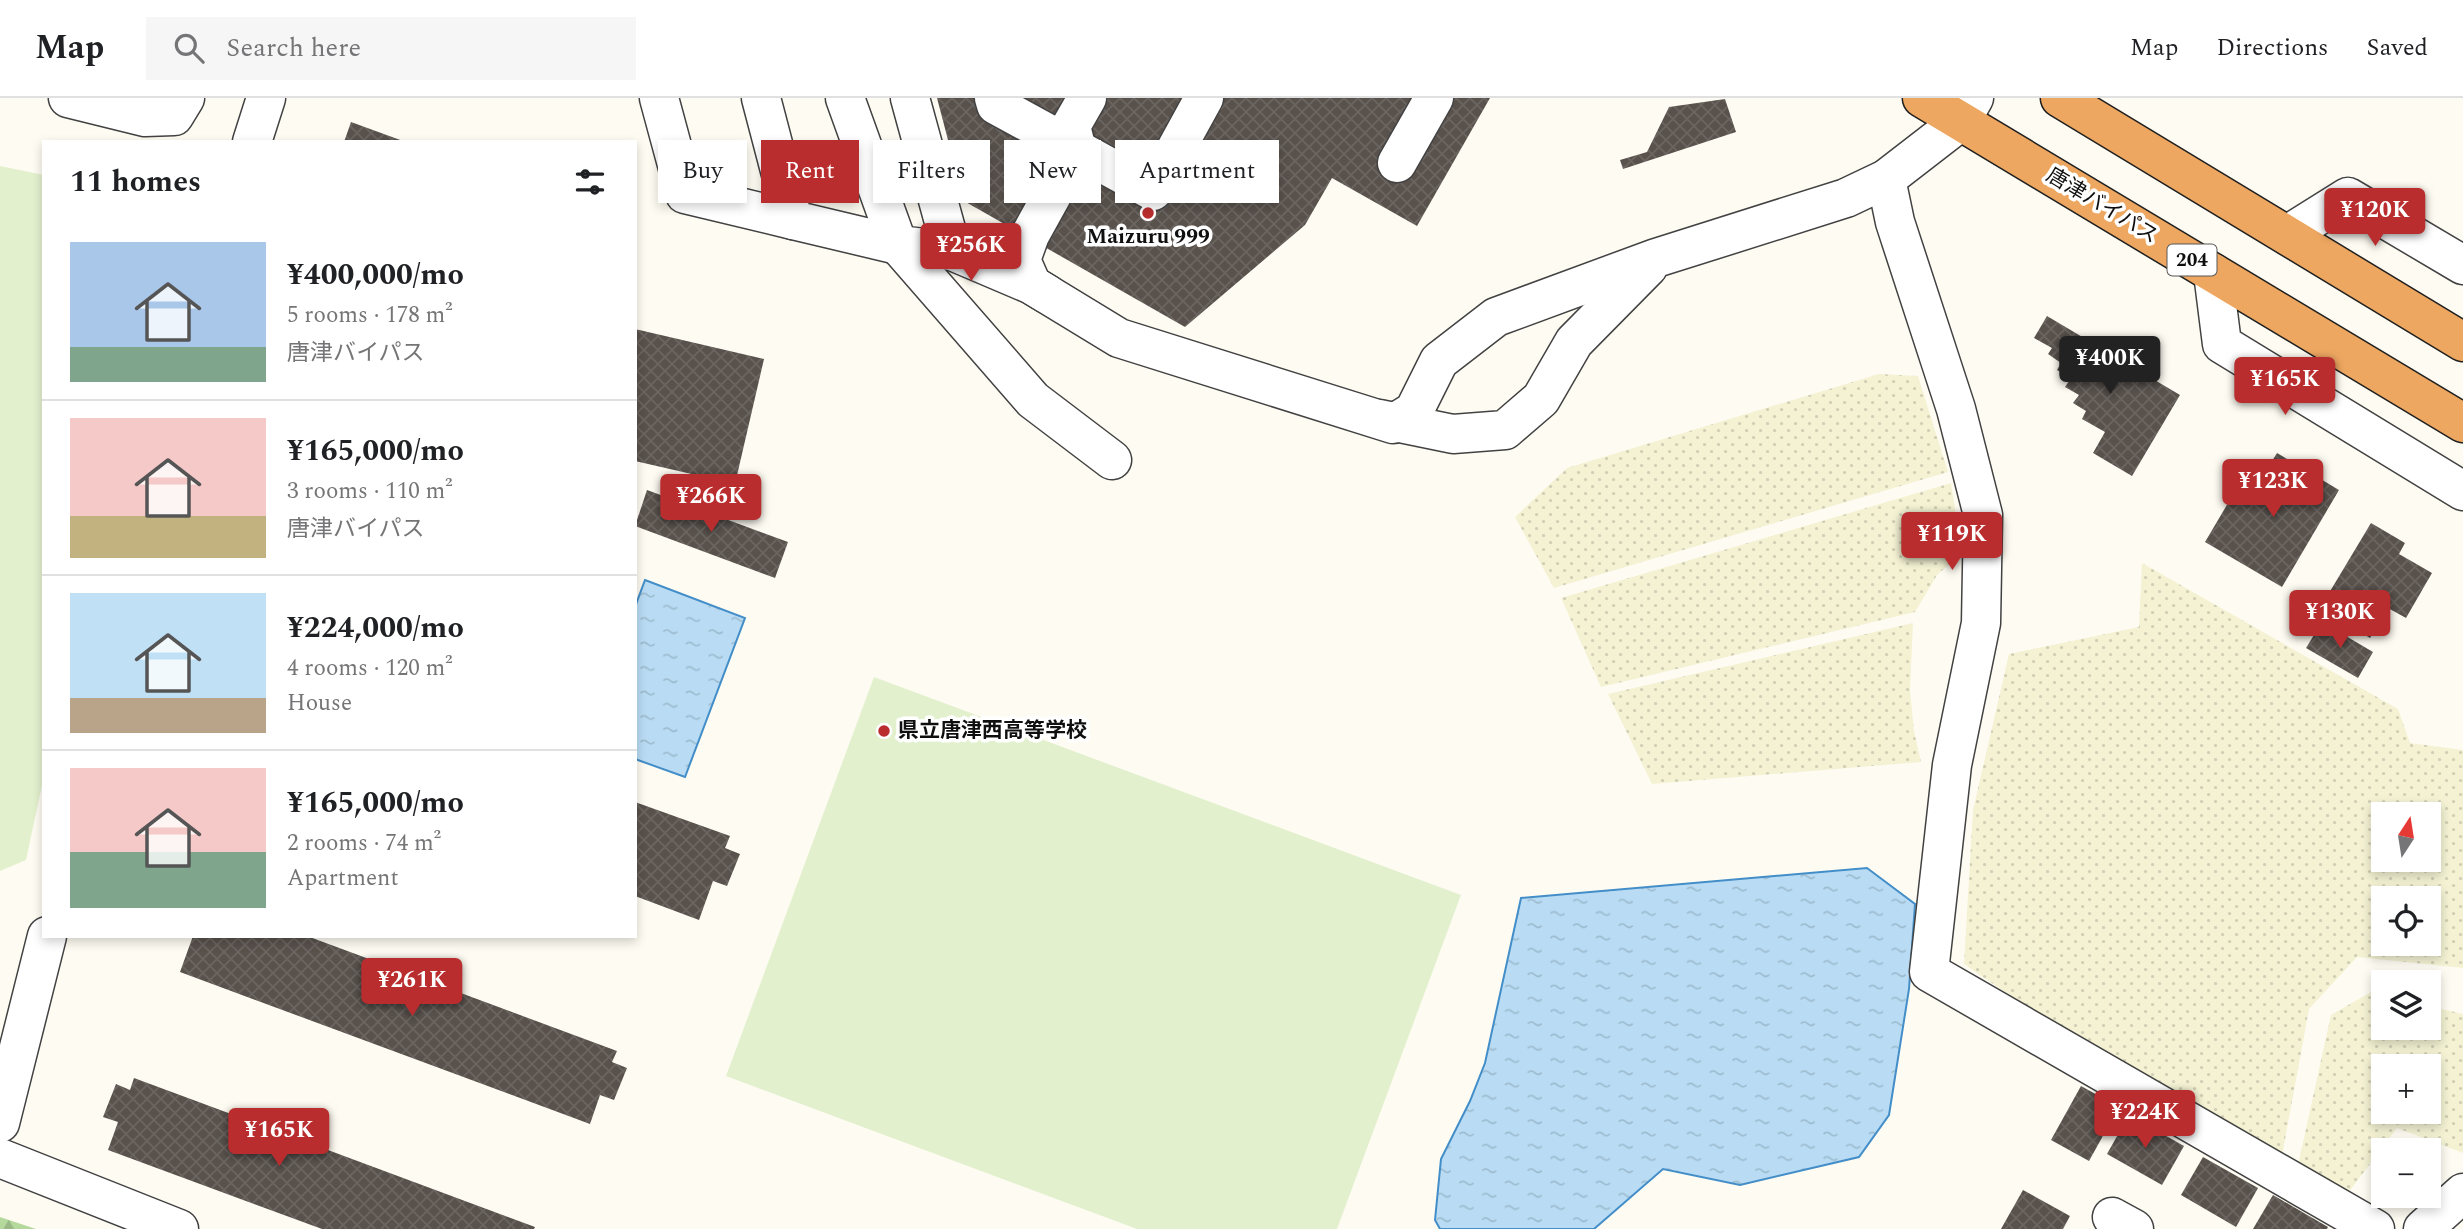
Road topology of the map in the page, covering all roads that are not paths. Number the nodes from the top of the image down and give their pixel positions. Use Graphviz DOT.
graph roads {
  1 [pos="68,98"];
  2 [pos="185,98"];
  3 [pos="266,98"];
  4 [pos="659,98"];
  5 [pos="761,98"];
  6 [pos="845,98"];
  7 [pos="910,98"];
  8 [pos="994,98"];
  9 [pos="1087,98"];
  10 [pos="1204,98"];
  11 [pos="1434,98"];
  12 [pos="1922,98"];
  13 [pos="2060,98"];
  14 [pos="1967,110"];
  15 [pos="253,140"];
  16 [pos="1059,140"];
  17 [pos="1074,140"];
  18 [pos="1101,163"];
  19 [pos="1397,163"];
  20 [pos="1886,179"];
  21 [pos="1048,203"];
  22 [pos="793,220"];
  23 [pos="2287,235"];
  24 [pos="898,245"];
  25 [pos="952,251"];
  26 [pos="1657,258"];
  27 [pos="2463,265"];
  28 [pos="2213,273"];
  29 [pos="1032,285"];
  30 [pos="2463,342"];
  31 [pos="2463,423"];
  32 [pos="1393,424"];
  33 [pos="1112,460"];
  34 [pos="2463,491"];
  35 [pos="46,938"];
  36 [pos="0,1123"];
  37 [pos="0,1158"];
  38 [pos="2463,1193"];
  39 [pos="179,1229"];
  40 [pos="2375,1229"];
  41 [pos="2423,1229"];
  1 -- 2 [label="street"];
  3 -- 15 [label="street"];
  4 -- 22 [label="street"];
  5 -- 22 [label="street"];
  6 -- 24 [label="street"];
  7 -- 25 [label="street"];
  8 -- 16 [label="street"];
  9 -- 17 [label="street"];
  10 -- 18 [label="street"];
  11 -- 19 [label="street"];
  12 -- 14 [label="highway, 唐津バイパス / 204"];
  13 -- 23 [label="highway"];
  14 -- 20 [label="street"];
  14 -- 28 [label="highway, 唐津バイパス / 204"];
  20 -- 26 [label="street"];
  20 -- 40 [label="street"];
  21 -- 29 [label="street"];
  22 -- 24 [label="street"];
  23 -- 27 [label="street"];
  23 -- 30 [label="highway"];
  24 -- 25 [label="street"];
  24 -- 33 [label="street"];
  25 -- 29 [label="street"];
  26 -- 32 [label="street"];
  26 -- 32 [label="street"];
  28 -- 31 [label="highway, 唐津バイパス / 204"];
  28 -- 34 [label="street"];
  29 -- 32 [label="street"];
  35 -- 36 [label="street"];
  37 -- 39 [label="street"];
  38 -- 41 [label="street"];
}
